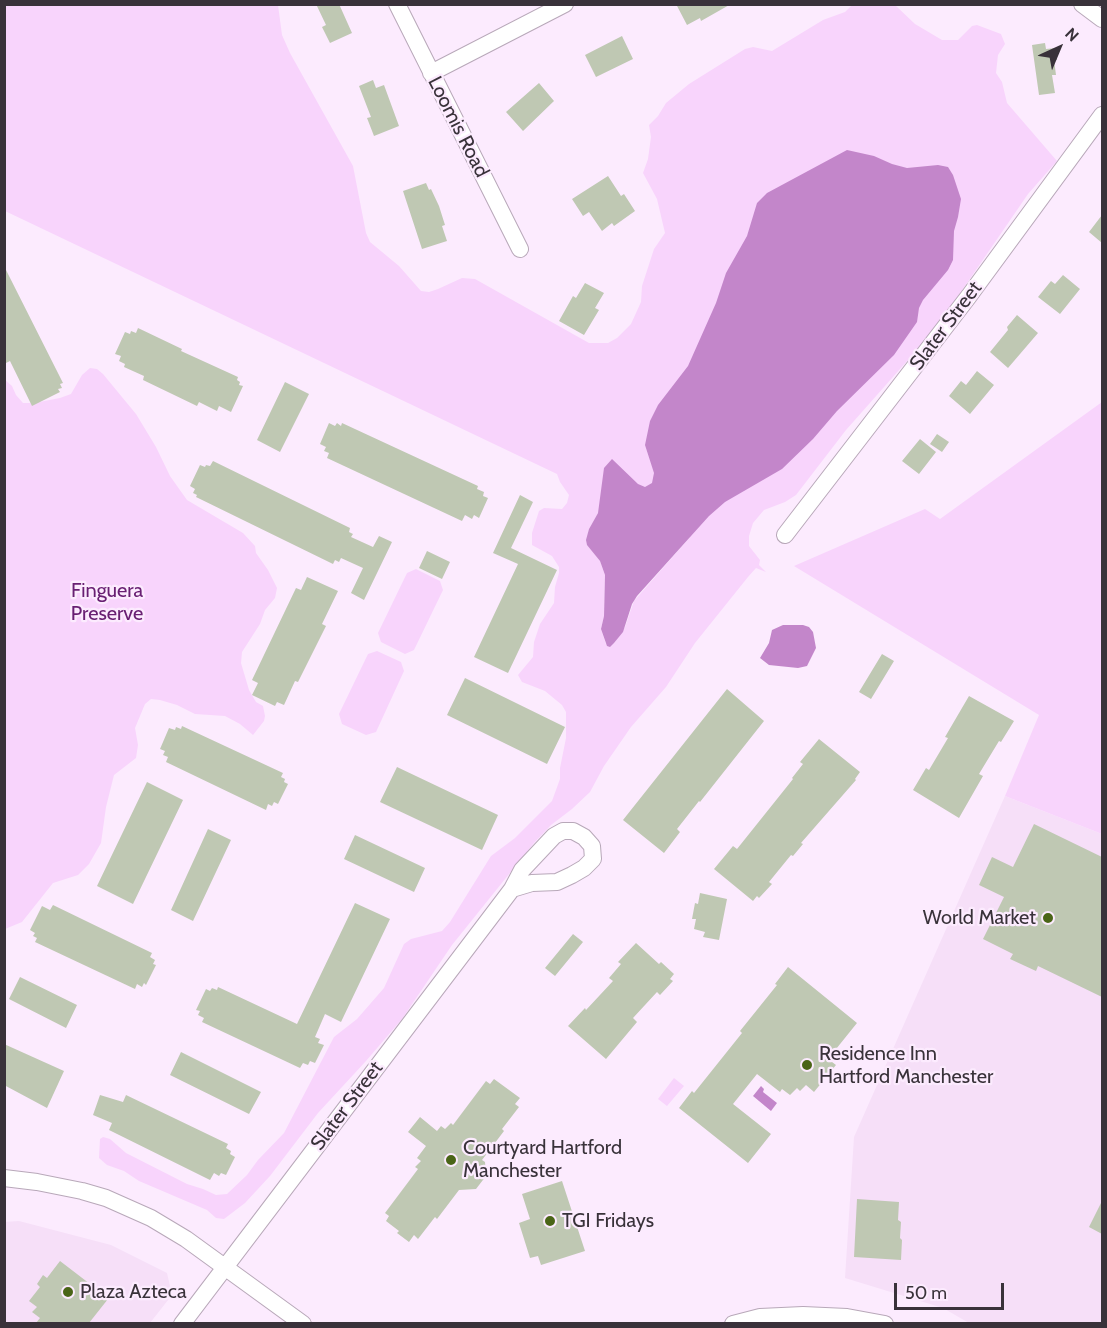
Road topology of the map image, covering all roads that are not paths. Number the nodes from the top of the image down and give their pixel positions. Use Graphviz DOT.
graph roads {
  1 [pos="397,4"];
  2 [pos="565,4"];
  3 [pos="1083,4"];
  4 [pos="1102,19"];
  5 [pos="431,73"];
  6 [pos="1102,115"];
  7 [pos="520,249"];
  8 [pos="785,535"];
  9 [pos="512,889"];
  10 [pos="4,1178"];
  11 [pos="225,1267"];
  12 [pos="183,1323"];
  13 [pos="303,1323"];
  14 [pos="733,1323"];
  15 [pos="885,1323"];
  1 -- 5 [label="street, Loomis Road"];
  2 -- 5 [label="street"];
  3 -- 4 [label="street"];
  5 -- 7 [label="street, Loomis Road"];
  6 -- 8 [label="street, Slater Street"];
  9 -- 9 [label="street, Slater Street"];
  9 -- 11 [label="street, Slater Street"];
  10 -- 11 [label="street"];
  11 -- 12 [label="street, Slater Street"];
  11 -- 13 [label="street"];
  14 -- 15 [label="street"];
}
